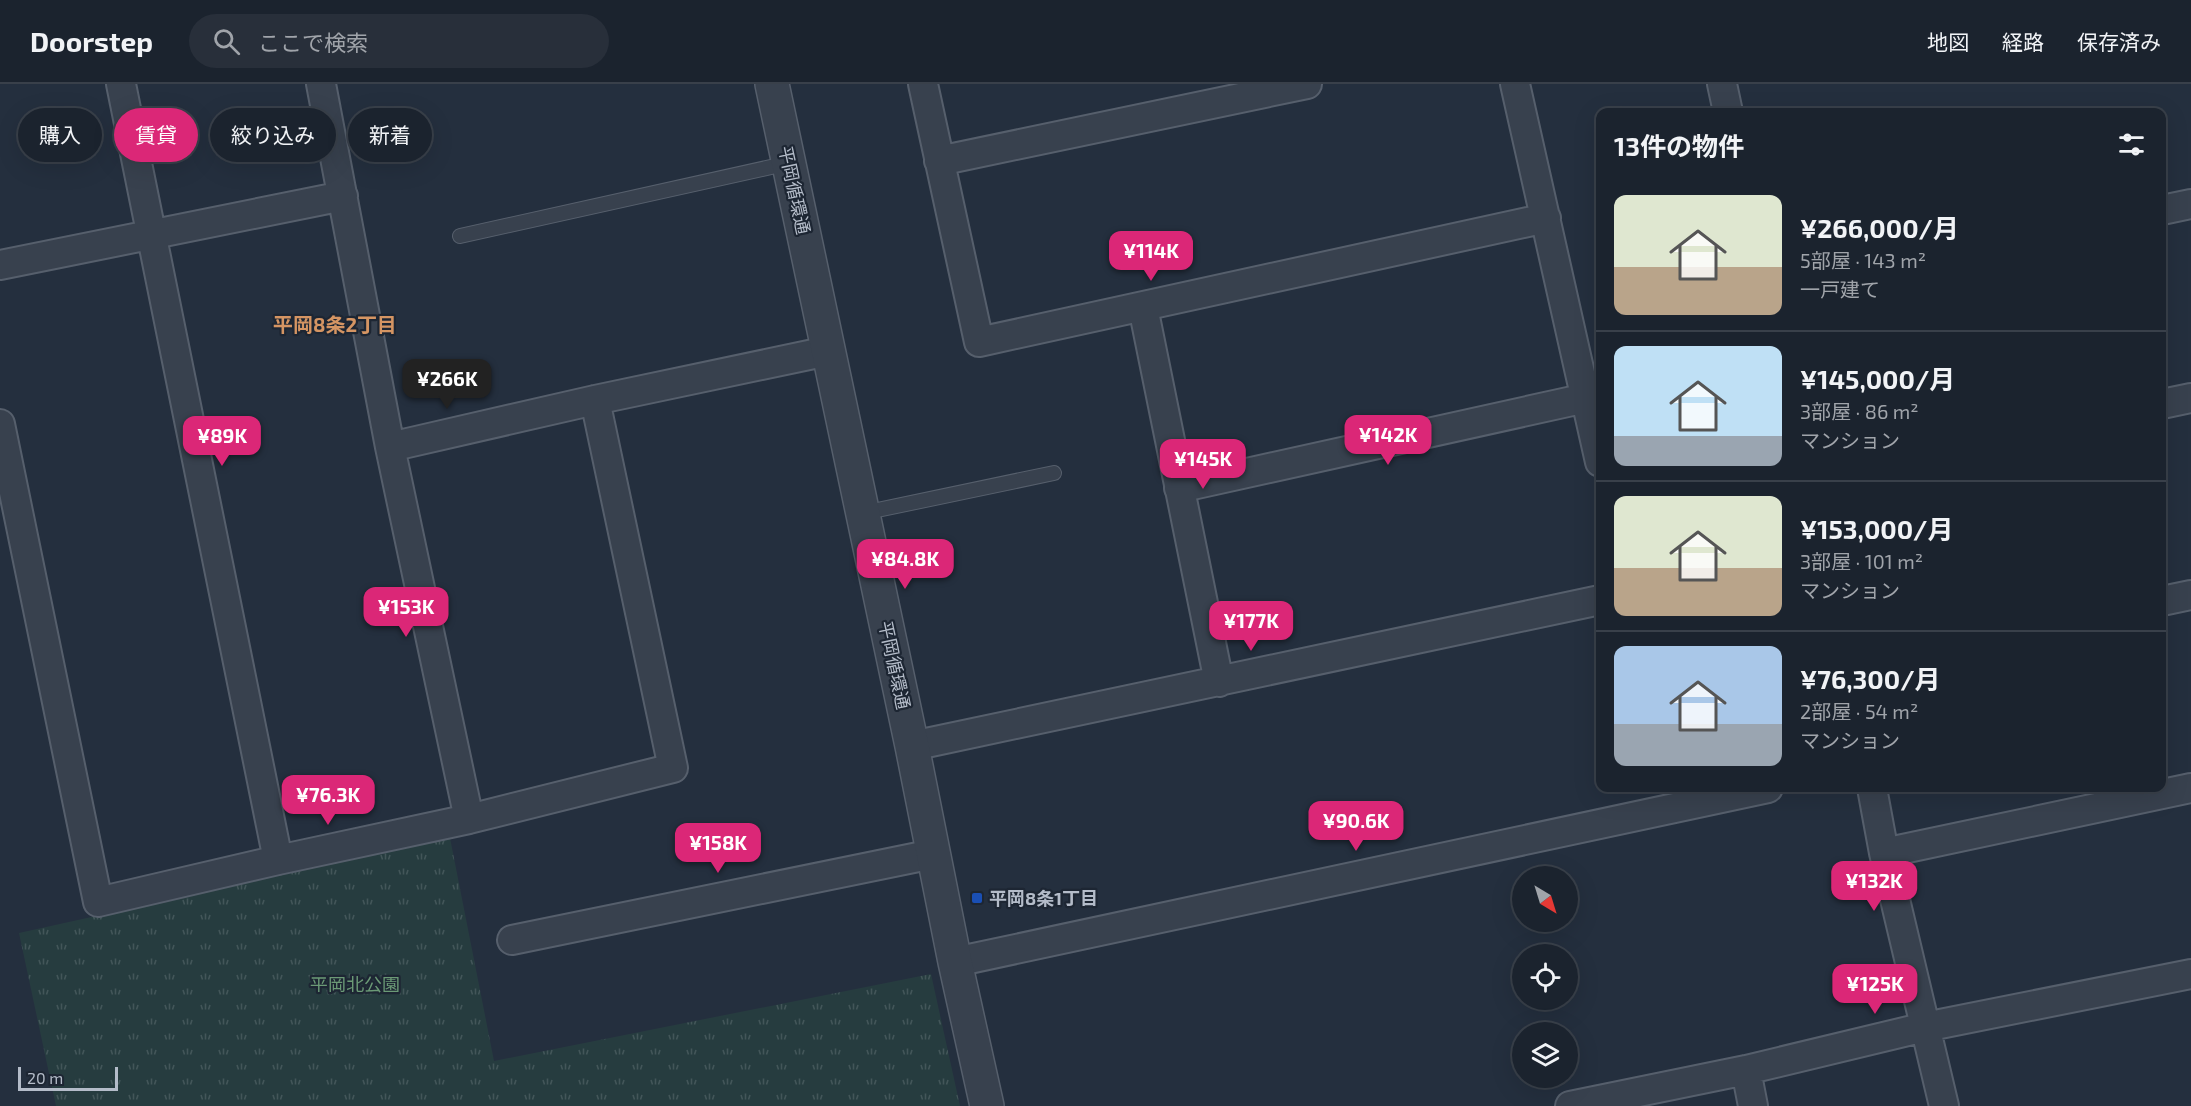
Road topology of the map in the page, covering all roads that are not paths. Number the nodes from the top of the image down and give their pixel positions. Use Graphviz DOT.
graph roads {
  1 [pos="121,84"];
  2 [pos="321,84"];
  3 [pos="772,84"];
  4 [pos="923,84"];
  5 [pos="1307,84"];
  6 [pos="1515,84"];
  7 [pos="1722,84"];
  8 [pos="1727,108"];
  9 [pos="939,161"];
  10 [pos="789,163"];
  11 [pos="343,196"];
  12 [pos="2191,204"];
  13 [pos="2166,209"];
  14 [pos="1546,218"];
  15 [pos="151,235"];
  16 [pos="460,236"];
  17 [pos="0,265"];
  18 [pos="1143,307"];
  19 [pos="828,351"];
  20 [pos="1586,398"];
  21 [pos="2191,398"];
  22 [pos="595,400"];
  23 [pos="2166,403"];
  24 [pos="0,424"];
  25 [pos="1596,444"];
  26 [pos="390,447"];
  27 [pos="1054,473"];
  28 [pos="1179,488"];
  29 [pos="863,513"];
  30 [pos="2191,595"];
  31 [pos="2166,600"];
  32 [pos="1596,601"];
  33 [pos="1219,682"];
  34 [pos="912,746"];
  35 [pos="2191,788"];
  36 [pos="1749,792"];
  37 [pos="1873,792"];
  38 [pos="469,819"];
  39 [pos="1884,853"];
  40 [pos="933,854"];
  41 [pos="278,860"];
  42 [pos="512,940"];
  43 [pos="955,962"];
  44 [pos="2191,974"];
  45 [pos="1925,1027"];
  46 [pos="1746,1070"];
  47 [pos="987,1106"];
  48 [pos="1570,1106"];
  49 [pos="1753,1106"];
  50 [pos="1944,1106"];
  1 -- 15 [label="street"];
  2 -- 11 [label="street"];
  3 -- 10 [label="street, 平岡循環通"];
  4 -- 9 [label="street"];
  5 -- 9 [label="street"];
  6 -- 14 [label="street"];
  7 -- 8 [label="street"];
  9 -- 18 [label="street"];
  10 -- 16 [label="lane"];
  10 -- 19 [label="street, 平岡循環通"];
  11 -- 15 [label="street"];
  11 -- 26 [label="street"];
  12 -- 13 [label="street"];
  14 -- 18 [label="street"];
  14 -- 20 [label="street"];
  15 -- 17 [label="street"];
  15 -- 41 [label="street"];
  18 -- 28 [label="street"];
  19 -- 22 [label="street"];
  19 -- 29 [label="street, 平岡循環通"];
  20 -- 25 [label="street"];
  20 -- 28 [label="street"];
  21 -- 23 [label="street"];
  22 -- 26 [label="street"];
  22 -- 38 [label="street"];
  24 -- 41 [label="street"];
  26 -- 38 [label="street"];
  27 -- 29 [label="lane"];
  28 -- 33 [label="street"];
  29 -- 34 [label="street, 平岡循環通"];
  30 -- 31 [label="street"];
  32 -- 33 [label="street"];
  33 -- 34 [label="street"];
  34 -- 40 [label="street, 平岡循環通"];
  35 -- 39 [label="street"];
  36 -- 43 [label="street"];
  37 -- 39 [label="street"];
  38 -- 41 [label="street"];
  39 -- 45 [label="street"];
  40 -- 42 [label="street"];
  40 -- 43 [label="street, 平岡循環通"];
  43 -- 47 [label="street, 平岡循環通"];
  44 -- 45 [label="street"];
  45 -- 46 [label="street"];
  45 -- 50 [label="street"];
  46 -- 48 [label="street"];
  46 -- 49 [label="street"];
}
